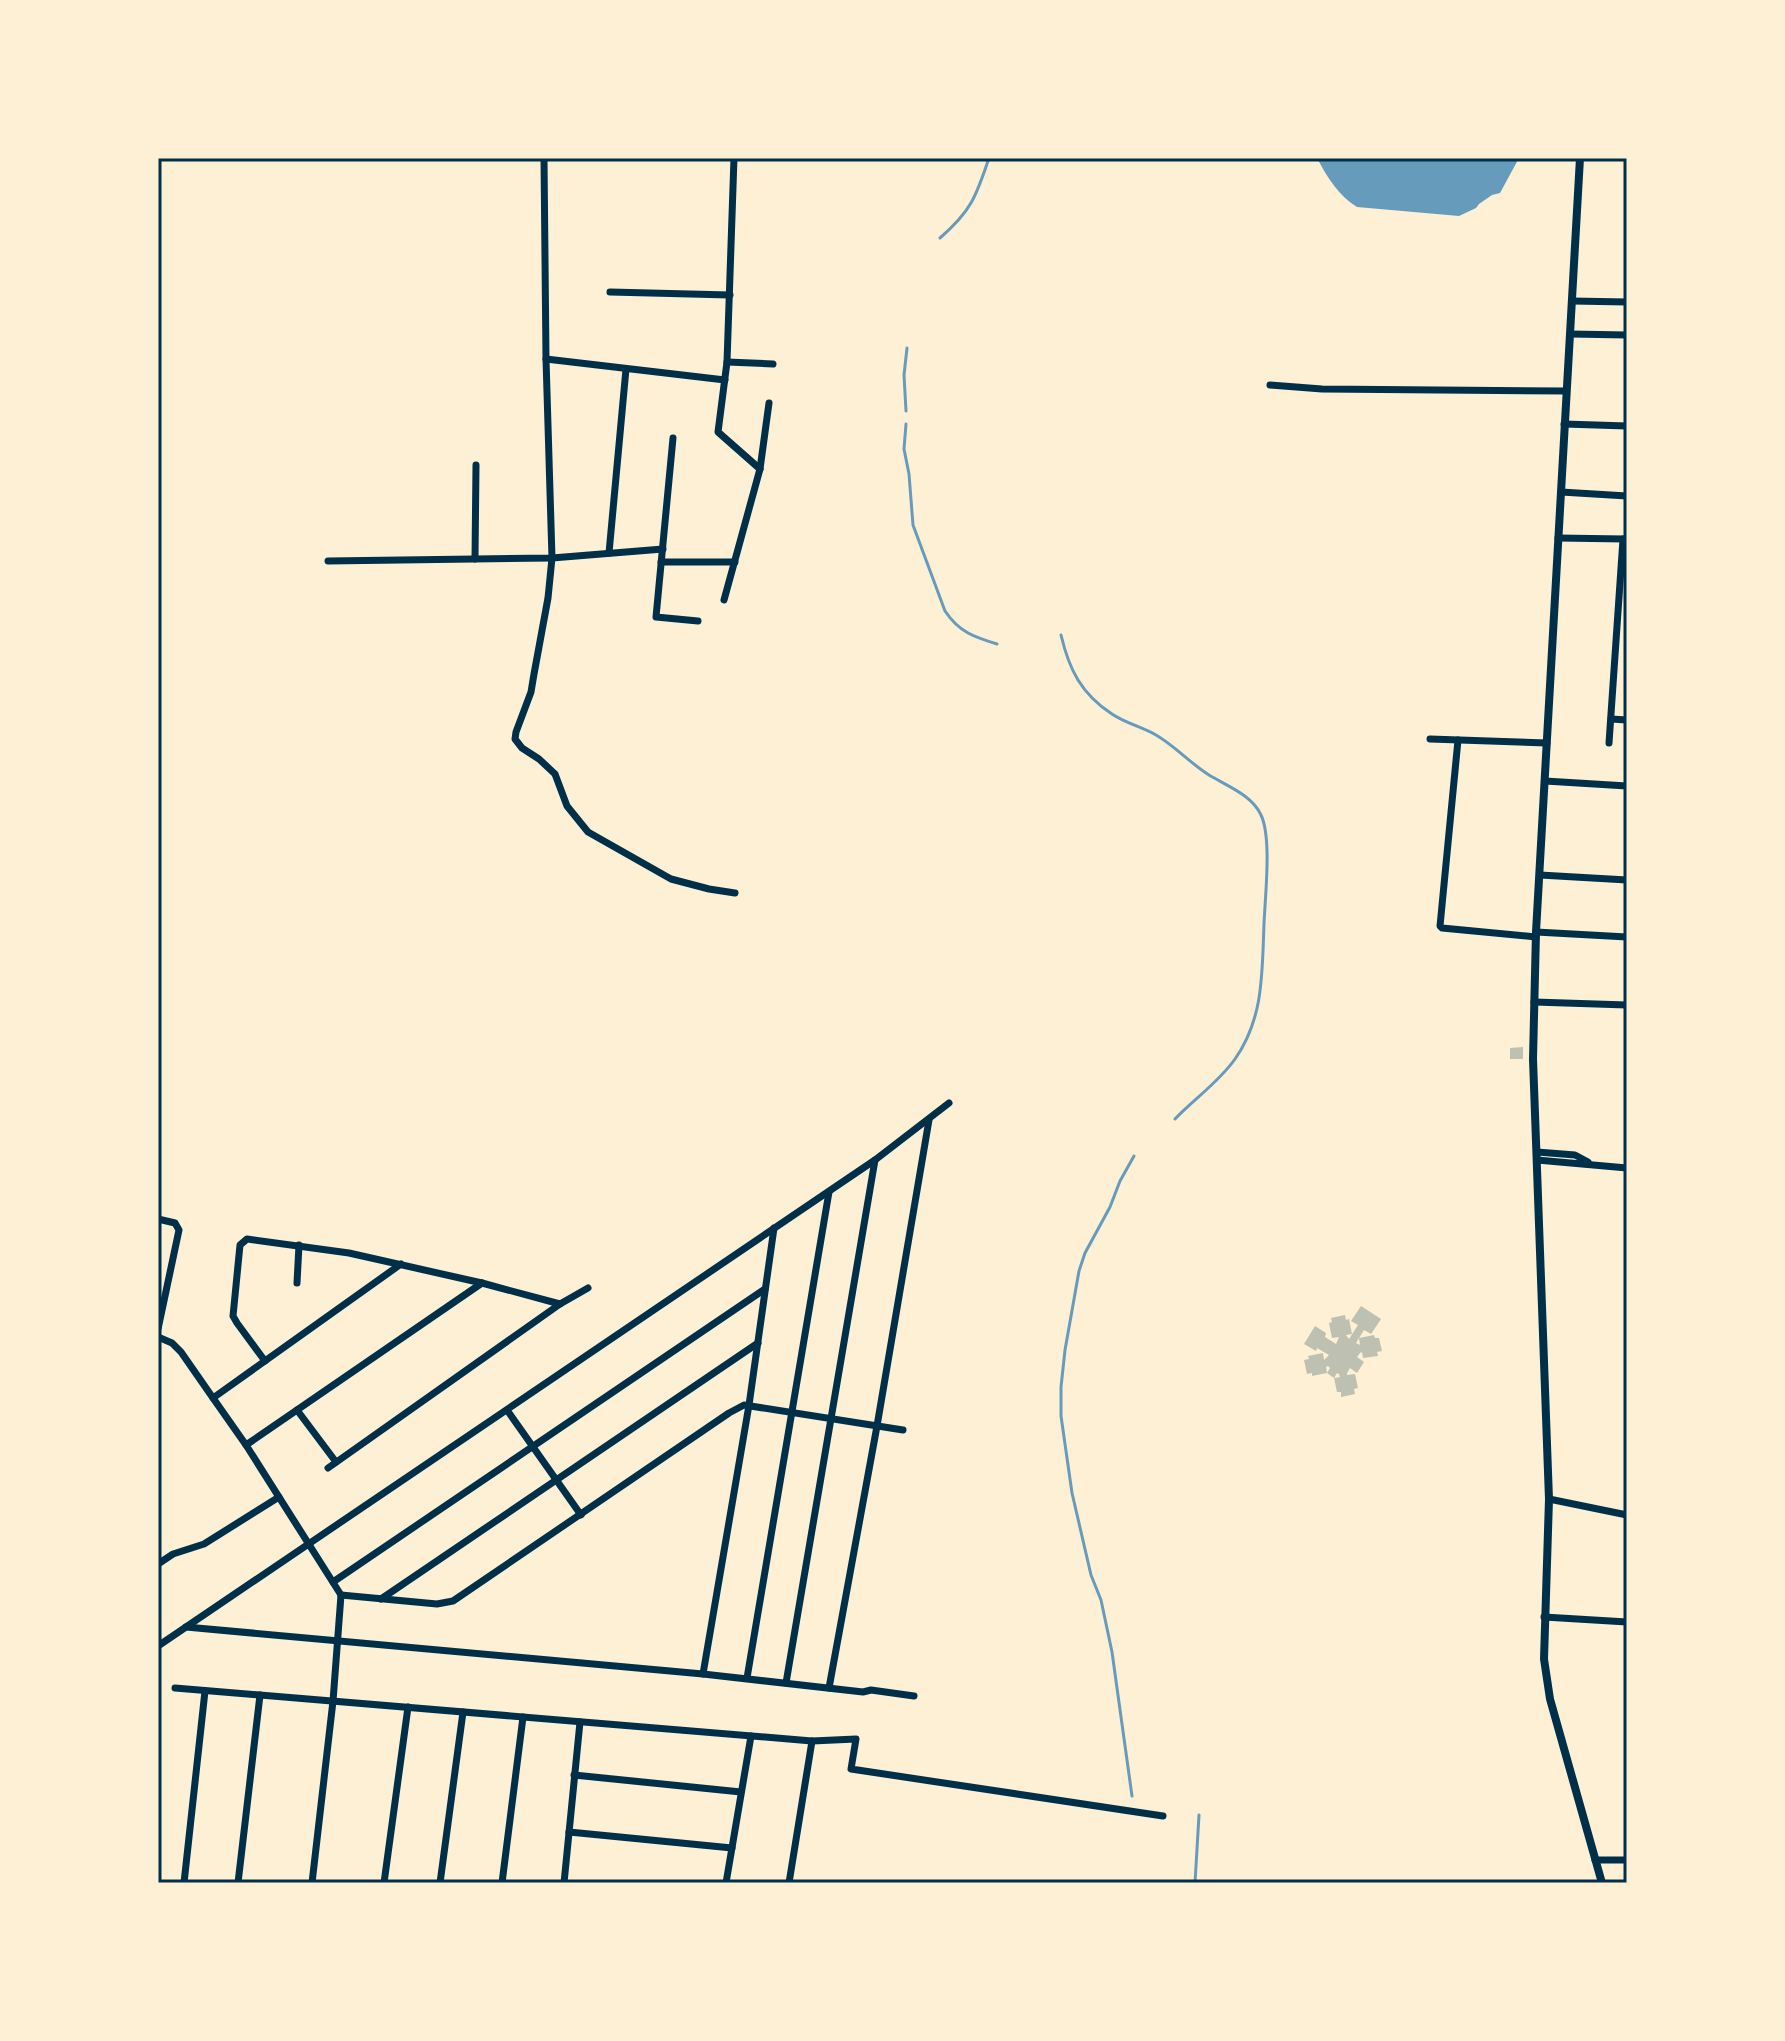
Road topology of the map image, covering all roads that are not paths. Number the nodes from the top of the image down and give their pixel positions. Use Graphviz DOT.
graph roads {
  1 [pos="544,158"];
  2 [pos="734,158"];
  3 [pos="1580,158"];
  4 [pos="610,292"];
  5 [pos="730,295"];
  6 [pos="1572,301"];
  7 [pos="1627,302"];
  8 [pos="1570,334"];
  9 [pos="1627,335"];
  10 [pos="546,359"];
  11 [pos="727,362"];
  12 [pos="773,364"];
  13 [pos="626,369"];
  14 [pos="725,380"];
  15 [pos="1270,385"];
  16 [pos="1566,391"];
  17 [pos="769,403"];
  18 [pos="1564,424"];
  19 [pos="1627,426"];
  20 [pos="673,438"];
  21 [pos="476,465"];
  22 [pos="760,469"];
  23 [pos="1561,492"];
  24 [pos="1627,496"];
  25 [pos="1558,538"];
  26 [pos="1625,539"];
  27 [pos="663,549"];
  28 [pos="609,553"];
  29 [pos="552,558"];
  30 [pos="475,559"];
  31 [pos="328,561"];
  32 [pos="661,562"];
  33 [pos="735,562"];
  34 [pos="724,600"];
  35 [pos="698,621"];
  36 [pos="1611,719"];
  37 [pos="1627,720"];
  38 [pos="1430,739"];
  39 [pos="1458,740"];
  40 [pos="1547,743"];
  41 [pos="1609,743"];
  42 [pos="1545,781"];
  43 [pos="1627,786"];
  44 [pos="1540,875"];
  45 [pos="1627,880"];
  46 [pos="735,893"];
  47 [pos="1536,934"];
  48 [pos="1627,937"];
  49 [pos="1534,1002"];
  50 [pos="1627,1005"];
  51 [pos="949,1103"];
  52 [pos="929,1120"];
  53 [pos="1537,1156"];
  54 [pos="875,1160"];
  55 [pos="1627,1168"];
  56 [pos="829,1192"];
  57 [pos="158,1219"];
  58 [pos="774,1228"];
  59 [pos="299,1245"];
  60 [pos="401,1264"];
  61 [pos="297,1283"];
  62 [pos="482,1283"];
  63 [pos="588,1288"];
  64 [pos="765,1289"];
  65 [pos="560,1304"];
  66 [pos="158,1329"];
  67 [pos="158,1337"];
  68 [pos="758,1343"];
  69 [pos="265,1361"];
  70 [pos="213,1398"];
  71 [pos="749,1405"];
  72 [pos="297,1410"];
  73 [pos="507,1410"];
  74 [pos="793,1412"];
  75 [pos="832,1418"];
  76 [pos="877,1426"];
  77 [pos="903,1430"];
  78 [pos="246,1445"];
  79 [pos="533,1447"];
  80 [pos="336,1462"];
  81 [pos="328,1468"];
  82 [pos="556,1480"];
  83 [pos="279,1497"];
  84 [pos="1549,1499"];
  85 [pos="581,1515"];
  86 [pos="1627,1515"];
  87 [pos="309,1545"];
  88 [pos="158,1564"];
  89 [pos="333,1582"];
  90 [pos="341,1595"];
  91 [pos="381,1599"];
  92 [pos="1544,1617"];
  93 [pos="1627,1622"];
  94 [pos="186,1627"];
  95 [pos="337,1640"];
  96 [pos="158,1646"];
  97 [pos="703,1674"];
  98 [pos="747,1678"];
  99 [pos="786,1683"];
  100 [pos="175,1688"];
  101 [pos="829,1688"];
  102 [pos="205,1691"];
  103 [pos="260,1695"];
  104 [pos="914,1696"];
  105 [pos="333,1701"];
  106 [pos="408,1707"];
  107 [pos="463,1712"];
  108 [pos="523,1717"];
  109 [pos="580,1722"];
  110 [pos="751,1736"];
  111 [pos="812,1741"];
  112 [pos="574,1775"];
  113 [pos="741,1792"];
  114 [pos="1163,1816"];
  115 [pos="569,1832"];
  116 [pos="732,1848"];
  117 [pos="1595,1860"];
  118 [pos="1627,1860"];
  119 [pos="184,1883"];
  120 [pos="238,1883"];
  121 [pos="312,1883"];
  122 [pos="384,1883"];
  123 [pos="440,1883"];
  124 [pos="502,1883"];
  125 [pos="564,1883"];
  126 [pos="726,1883"];
  127 [pos="789,1883"];
  128 [pos="1602,1883"];
  1 -- 10 [label="street"];
  2 -- 5 [label="street"];
  3 -- 6 [label="street"];
  4 -- 5 [label="street"];
  5 -- 11 [label="street"];
  6 -- 7 [label="street"];
  6 -- 8 [label="street"];
  8 -- 9 [label="street"];
  8 -- 16 [label="street"];
  10 -- 13 [label="street"];
  10 -- 29 [label="street"];
  11 -- 12 [label="street"];
  11 -- 14 [label="street"];
  13 -- 14 [label="street"];
  13 -- 28 [label="street"];
  14 -- 22 [label="street"];
  15 -- 16 [label="street"];
  16 -- 18 [label="street"];
  17 -- 22 [label="street"];
  18 -- 19 [label="street"];
  18 -- 23 [label="street"];
  20 -- 27 [label="street"];
  21 -- 30 [label="street"];
  22 -- 33 [label="street"];
  23 -- 24 [label="street"];
  23 -- 25 [label="street"];
  25 -- 26 [label="street"];
  25 -- 40 [label="street"];
  26 -- 36 [label="street"];
  27 -- 28 [label="street"];
  27 -- 32 [label="street"];
  28 -- 29 [label="street"];
  29 -- 30 [label="street"];
  29 -- 46 [label="street"];
  30 -- 31 [label="street"];
  32 -- 33 [label="street"];
  32 -- 35 [label="street"];
  33 -- 34 [label="street"];
  36 -- 37 [label="street"];
  36 -- 41 [label="street"];
  38 -- 39 [label="street"];
  39 -- 40 [label="street"];
  39 -- 47 [label="street"];
  40 -- 42 [label="street"];
  42 -- 43 [label="street"];
  42 -- 44 [label="street"];
  44 -- 45 [label="street"];
  44 -- 47 [label="street"];
  47 -- 48 [label="street"];
  47 -- 49 [label="street"];
  49 -- 50 [label="street"];
  49 -- 53 [label="street"];
  51 -- 52 [label="street"];
  52 -- 54 [label="street"];
  52 -- 76 [label="street"];
  53 -- 55 [label="street"];
  53 -- 84 [label="street"];
  54 -- 56 [label="street"];
  54 -- 75 [label="street"];
  56 -- 58 [label="street"];
  56 -- 74 [label="street"];
  57 -- 66 [label="street"];
  58 -- 64 [label="street"];
  58 -- 73 [label="street"];
  59 -- 60 [label="street"];
  59 -- 61 [label="street"];
  59 -- 69 [label="street"];
  60 -- 62 [label="street"];
  60 -- 69 [label="street"];
  62 -- 65 [label="street"];
  62 -- 72 [label="street"];
  63 -- 65 [label="street"];
  64 -- 68 [label="street"];
  64 -- 79 [label="street"];
  65 -- 80 [label="street"];
  67 -- 70 [label="street"];
  68 -- 71 [label="street"];
  68 -- 82 [label="street"];
  69 -- 70 [label="street"];
  70 -- 78 [label="street"];
  71 -- 74 [label="street"];
  71 -- 85 [label="street"];
  71 -- 97 [label="street"];
  72 -- 78 [label="street"];
  72 -- 80 [label="street"];
  73 -- 79 [label="street"];
  73 -- 87 [label="street"];
  74 -- 75 [label="street"];
  74 -- 98 [label="street"];
  75 -- 76 [label="street"];
  75 -- 99 [label="street"];
  76 -- 77 [label="street"];
  76 -- 101 [label="street"];
  78 -- 83 [label="street"];
  79 -- 82 [label="street"];
  79 -- 89 [label="street"];
  80 -- 81 [label="street"];
  82 -- 85 [label="street"];
  82 -- 91 [label="street"];
  83 -- 87 [label="street"];
  83 -- 88 [label="street"];
  84 -- 86 [label="street"];
  84 -- 92 [label="street"];
  85 -- 91 [label="street"];
  87 -- 89 [label="street"];
  87 -- 94 [label="street"];
  89 -- 90 [label="street"];
  90 -- 91 [label="street"];
  90 -- 95 [label="street"];
  92 -- 93 [label="street"];
  92 -- 117 [label="street"];
  94 -- 95 [label="street"];
  94 -- 96 [label="street"];
  95 -- 97 [label="street"];
  95 -- 105 [label="street"];
  97 -- 98 [label="street"];
  98 -- 99 [label="street"];
  99 -- 101 [label="street"];
  100 -- 102 [label="street"];
  101 -- 104 [label="street"];
  102 -- 103 [label="street"];
  102 -- 119 [label="street"];
  103 -- 105 [label="street"];
  103 -- 120 [label="street"];
  105 -- 106 [label="street"];
  105 -- 121 [label="street"];
  106 -- 107 [label="street"];
  106 -- 122 [label="street"];
  107 -- 108 [label="street"];
  107 -- 123 [label="street"];
  108 -- 109 [label="street"];
  108 -- 124 [label="street"];
  109 -- 110 [label="street"];
  109 -- 112 [label="street"];
  110 -- 111 [label="street"];
  110 -- 113 [label="street"];
  111 -- 114 [label="street"];
  111 -- 127 [label="street"];
  112 -- 113 [label="street"];
  112 -- 115 [label="street"];
  113 -- 116 [label="street"];
  115 -- 116 [label="street"];
  115 -- 125 [label="street"];
  116 -- 126 [label="street"];
  117 -- 118 [label="street"];
  117 -- 128 [label="street"];
}
